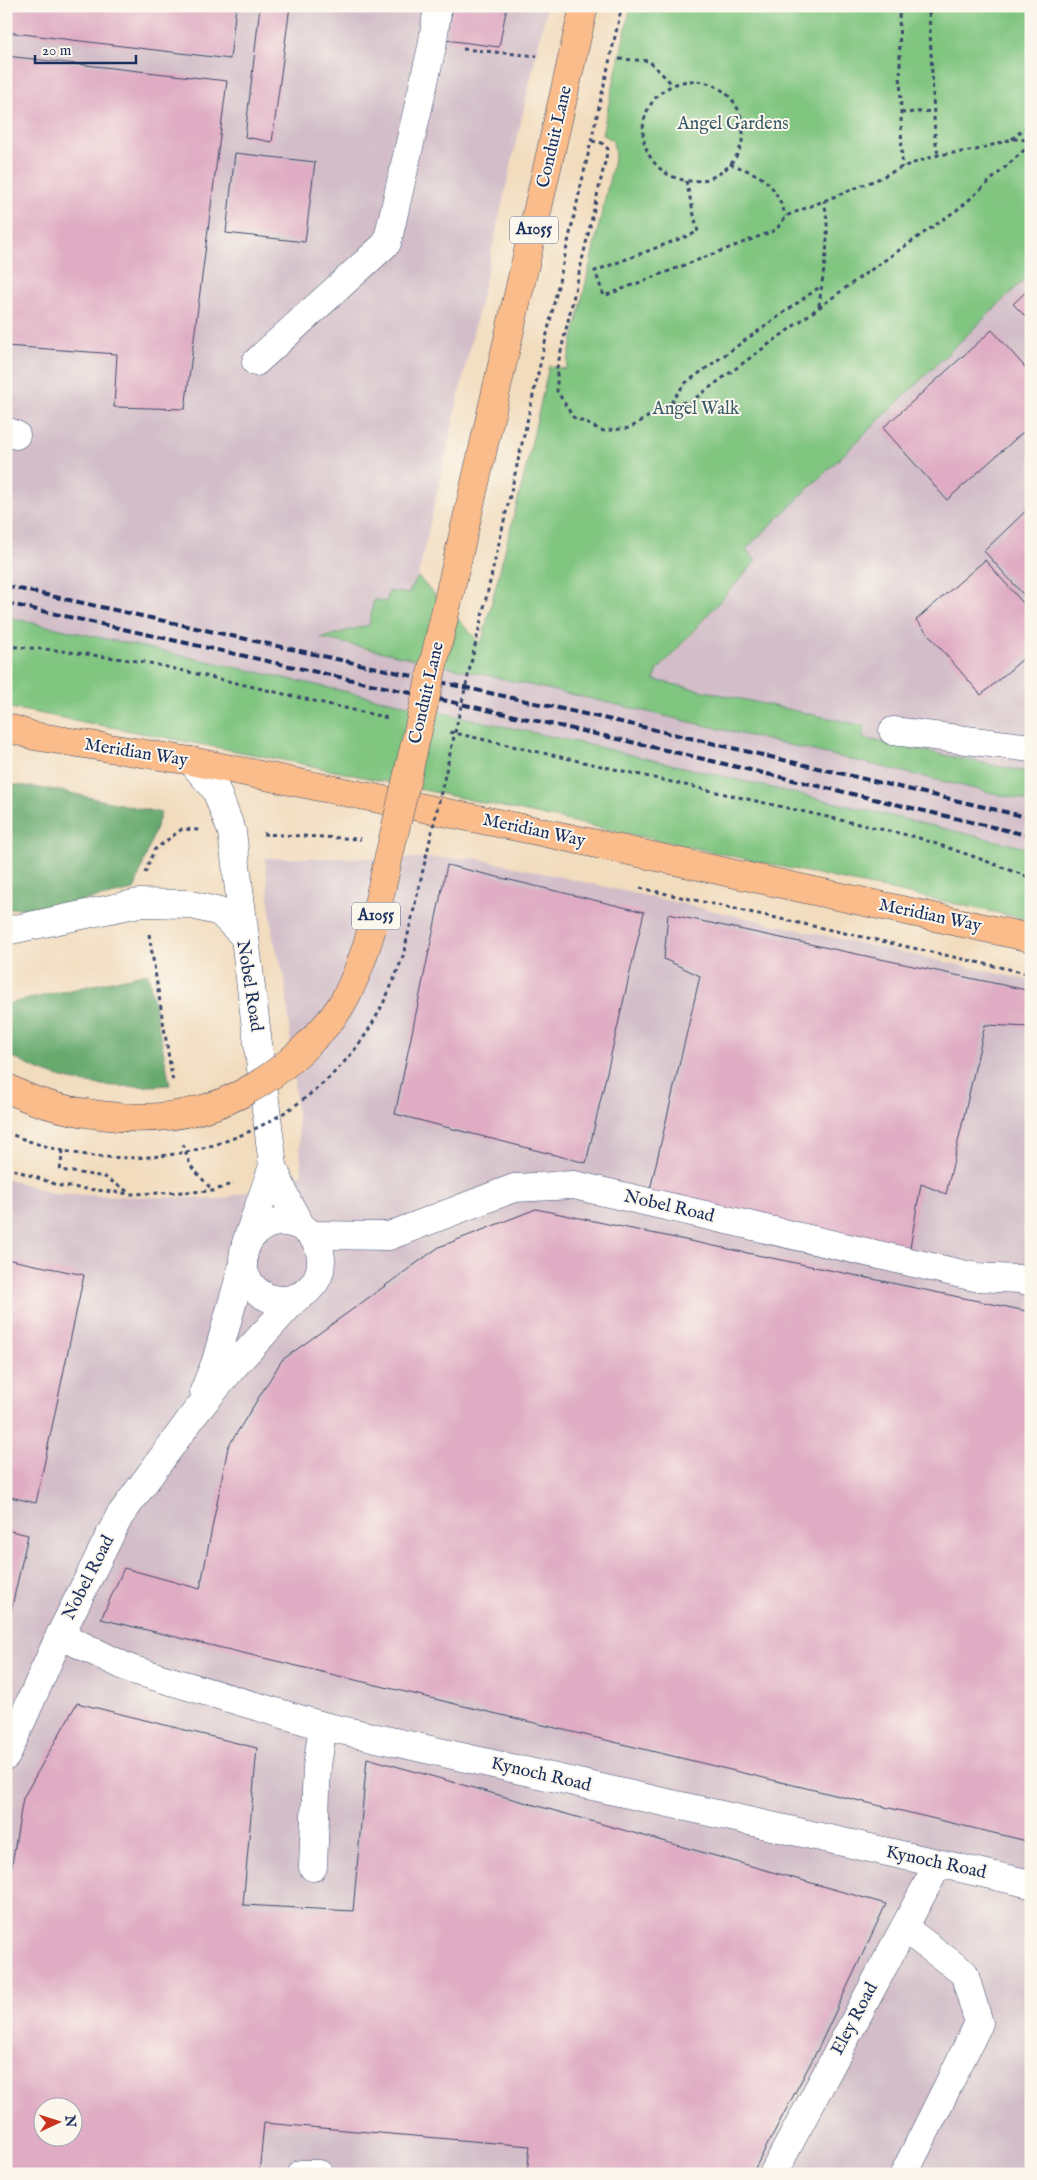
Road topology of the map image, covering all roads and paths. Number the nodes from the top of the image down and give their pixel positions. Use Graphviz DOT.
graph roads {
  1 [pos="438,6"];
  2 [pos="584,6"];
  3 [pos="622,6"];
  4 [pos="899,6"];
  5 [pos="926,6"];
  6 [pos="432,47"];
  7 [pos="537,56"];
  8 [pos="619,59"];
  9 [pos="673,85"];
  10 [pos="933,111"];
  11 [pos="901,113"];
  12 [pos="1031,123"];
  13 [pos="1012,139"];
  14 [pos="1031,140"];
  15 [pos="592,141"];
  16 [pos="1031,144"];
  17 [pos="938,155"];
  18 [pos="730,164"];
  19 [pos="902,167"];
  20 [pos="686,181"];
  21 [pos="824,201"];
  22 [pos="786,216"];
  23 [pos="821,286"];
  24 [pos="819,307"];
  25 [pos="256,362"];
  26 [pos="670,403"];
  27 [pos="518,461"];
  28 [pos="6,646"];
  29 [pos="376,715"];
  30 [pos="6,727"];
  31 [pos="893,731"];
  32 [pos="34,736"];
  33 [pos="475,738"];
  34 [pos="6,743"];
  35 [pos="1031,748"];
  36 [pos="191,761"];
  37 [pos="201,830"];
  38 [pos="259,834"];
  39 [pos="365,840"];
  40 [pos="424,843"];
  41 [pos="434,843"];
  42 [pos="1031,878"];
  43 [pos="639,888"];
  44 [pos="139,903"];
  45 [pos="6,932"];
  46 [pos="245,937"];
  47 [pos="1031,938"];
  48 [pos="1031,974"];
  49 [pos="6,1087"];
  50 [pos="174,1087"];
  51 [pos="182,1136"];
  52 [pos="63,1150"];
  53 [pos="273,1166"];
  54 [pos="6,1167"];
  55 [pos="236,1181"];
  56 [pos="213,1191"];
  57 [pos="131,1194"];
  58 [pos="306,1231"];
  59 [pos="244,1256"];
  60 [pos="1031,1282"];
  61 [pos="297,1297"];
  62 [pos="195,1413"];
  63 [pos="60,1634"];
  64 [pos="323,1726"];
  65 [pos="6,1756"];
  66 [pos="938,1864"];
  67 [pos="313,1867"];
  68 [pos="1031,1884"];
  69 [pos="904,1928"];
  70 [pos="301,2174"];
  71 [pos="320,2174"];
  72 [pos="773,2174"];
  73 [pos="904,2174"];
  1 -- 6 [label="street"];
  2 -- 49 [label="main road, Conduit Lane / A1055, bridge"];
  3 -- 15 [label="path, Conduit Lane"];
  4 -- 11 [label="path"];
  5 -- 10 [label="path"];
  6 -- 7 [label="path"];
  6 -- 25 [label="street"];
  8 -- 9 [label="path"];
  9 -- 18 [label="path"];
  9 -- 20 [label="path"];
  10 -- 11 [label="path"];
  10 -- 17 [label="path"];
  11 -- 19 [label="path"];
  12 -- 13 [label="path"];
  13 -- 14 [label="path"];
  13 -- 17 [label="path"];
  15 -- 26 [label="path"];
  15 -- 27 [label="path, Conduit Lane"];
  16 -- 24 [label="path"];
  17 -- 19 [label="path"];
  18 -- 20 [label="path"];
  18 -- 22 [label="path"];
  19 -- 21 [label="path"];
  20 -- 22 [label="path"];
  21 -- 22 [label="path"];
  21 -- 23 [label="path"];
  23 -- 24 [label="path"];
  23 -- 26 [label="path"];
  24 -- 26 [label="path"];
  28 -- 29 [label="path"];
  30 -- 32 [label="main road, Meridian Way"];
  31 -- 35 [label="street"];
  32 -- 34 [label="main road, Meridian Way"];
  32 -- 36 [label="main road, Meridian Way"];
  33 -- 42 [label="path"];
  36 -- 46 [label="street"];
  36 -- 47 [label="main road, Meridian Way"];
  37 -- 44 [label="path"];
  38 -- 39 [label="path"];
  40 -- 41 [label="path"];
  43 -- 48 [label="path"];
  44 -- 45 [label="street, Nobel Road"];
  44 -- 46 [label="street, Nobel Road"];
  44 -- 50 [label="path"];
  46 -- 53 [label="street, Nobel Road"];
  51 -- 56 [label="path"];
  52 -- 57 [label="path"];
  53 -- 58 [label="street, Nobel Road"];
  53 -- 59 [label="street, Nobel Road"];
  54 -- 57 [label="path"];
  55 -- 56 [label="path"];
  56 -- 57 [label="path"];
  58 -- 59 [label="street, Nobel Road"];
  58 -- 60 [label="street, Nobel Road"];
  58 -- 61 [label="street, Nobel Road"];
  59 -- 61 [label="street"];
  59 -- 62 [label="street, Nobel Road"];
  61 -- 62 [label="street, Nobel Road"];
  62 -- 63 [label="street, Nobel Road"];
  63 -- 64 [label="street, Kynoch Road"];
  63 -- 65 [label="street, Nobel Road"];
  64 -- 66 [label="street, Kynoch Road"];
  64 -- 67 [label="street"];
  66 -- 68 [label="street, Kynoch Road"];
  66 -- 69 [label="street, Eley Road"];
  69 -- 72 [label="street, Eley Road"];
  69 -- 73 [label="street"];
  70 -- 71 [label="street"];
}
